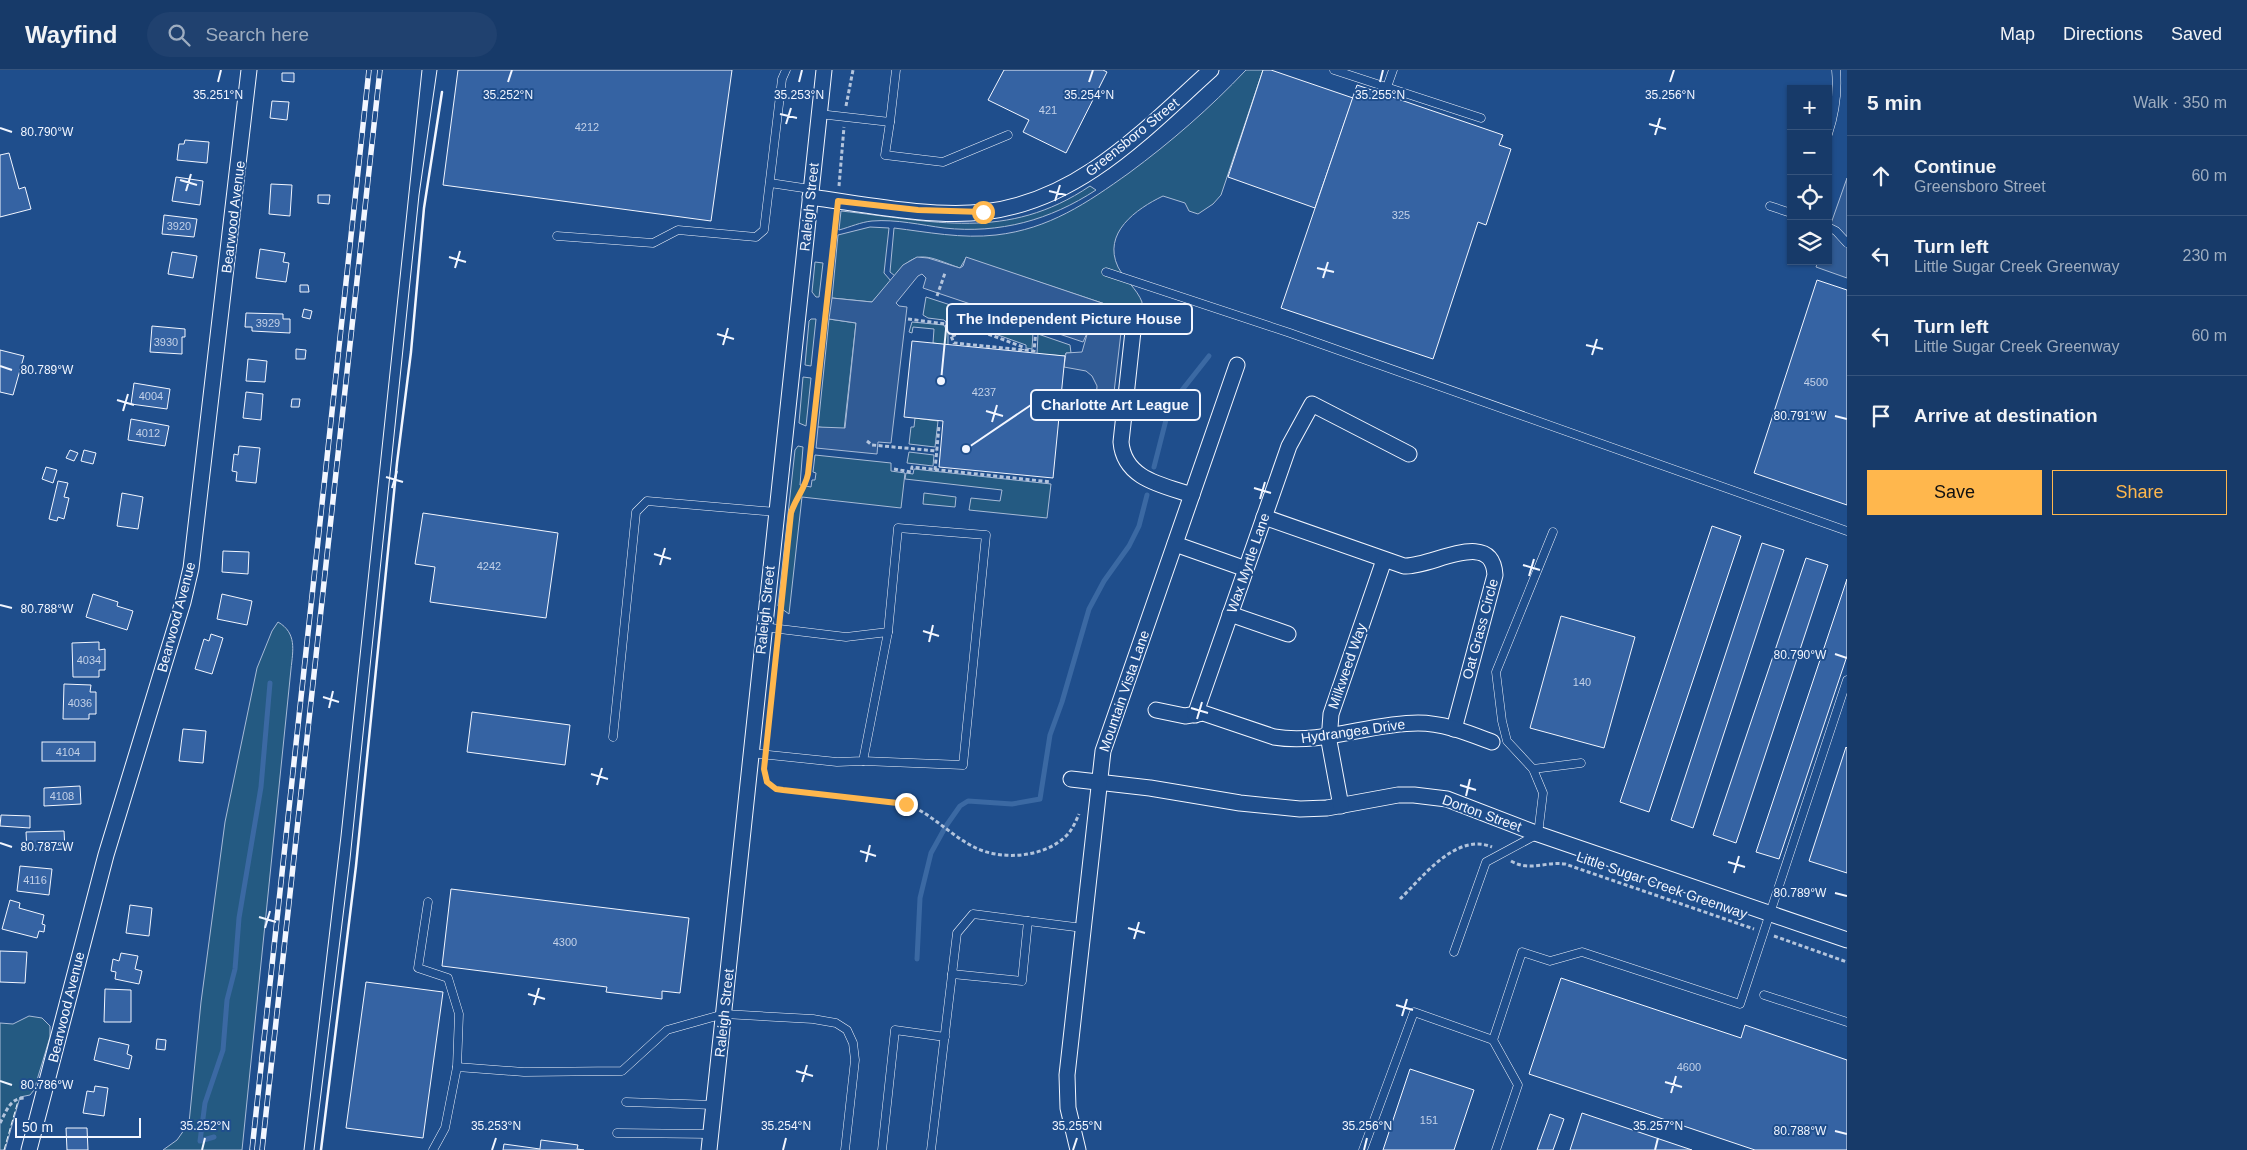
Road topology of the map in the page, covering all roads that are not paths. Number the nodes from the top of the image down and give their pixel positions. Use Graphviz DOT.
graph roads {
  1 [pos="249,70"];
  2 [pos="786,70"];
  3 [pos="824,70"];
  4 [pos="896,70"];
  5 [pos="1211,70"];
  6 [pos="1334,70"];
  7 [pos="1393,70"];
  8 [pos="1836,70"];
  9 [pos="1387,88"];
  10 [pos="819,114"];
  11 [pos="1481,118"];
  12 [pos="890,122"];
  13 [pos="1829,130"];
  14 [pos="1008,134"];
  15 [pos="770,183"];
  16 [pos="810,193"];
  17 [pos="1770,206"];
  18 [pos="1787,212"];
  19 [pos="1832,229"];
  20 [pos="557,236"];
  21 [pos="1847,243"];
  22 [pos="1106,272"];
  23 [pos="1133,331"];
  24 [pos="1237,365"];
  25 [pos="1409,454"];
  26 [pos="1192,495"];
  27 [pos="776,512"];
  28 [pos="1264,517"];
  29 [pos="1847,531"];
  30 [pos="1553,532"];
  31 [pos="1175,544"];
  32 [pos="1384,560"];
  33 [pos="1246,569"];
  34 [pos="1230,614"];
  35 [pos="763,627"];
  36 [pos="888,632"];
  37 [pos="1288,634"];
  38 [pos="1847,680"];
  39 [pos="1156,710"];
  40 [pos="1195,715"];
  41 [pos="1454,728"];
  42 [pos="1329,736"];
  43 [pos="613,737"];
  44 [pos="1492,742"];
  45 [pos="758,753"];
  46 [pos="863,761"];
  47 [pos="1581,763"];
  48 [pos="1533,769"];
  49 [pos="1071,779"];
  50 [pos="1098,782"];
  51 [pos="1341,806"];
  52 [pos="1538,834"];
  53 [pos="428,902"];
  54 [pos="1770,913"];
  55 [pos="1028,921"];
  56 [pos="1083,928"];
  57 [pos="1847,940"];
  58 [pos="1454,952"];
  59 [pos="952,974"];
  60 [pos="1764,995"];
  61 [pos="724,1014"];
  62 [pos="1847,1022"];
  63 [pos="946,1037"];
  64 [pos="1493,1040"];
  65 [pos="457,1066"];
  66 [pos="626,1102"];
  67 [pos="714,1104"];
  68 [pos="618,1133"];
  69 [pos="711,1134"];
  70 [pos="30,1150"];
  71 [pos="433,1150"];
  72 [pos="709,1150"];
  73 [pos="845,1150"];
  74 [pos="882,1150"];
  75 [pos="931,1150"];
  76 [pos="1078,1150"];
  77 [pos="1363,1150"];
  78 [pos="1496,1150"];
  1 -- 70 [label="street, Bearwood Avenue"];
  2 -- 15 [label="lane"];
  3 -- 10 [label="street, Raleigh Street"];
  4 -- 12 [label="lane"];
  5 -- 16 [label="street, Greensboro Street"];
  6 -- 9 [label="lane"];
  7 -- 9 [label="lane"];
  8 -- 13 [label="lane"];
  9 -- 11 [label="lane"];
  10 -- 12 [label="lane"];
  10 -- 16 [label="street, Raleigh Street"];
  12 -- 14 [label="lane"];
  15 -- 16 [label="lane"];
  15 -- 20 [label="lane"];
  16 -- 27 [label="street, Raleigh Street"];
  17 -- 18 [label="lane"];
  19 -- 21 [label="lane"];
  22 -- 29 [label="lane"];
  23 -- 26 [label="street"];
  24 -- 26 [label="street, Mountain Vista Lane"];
  25 -- 28 [label="street, Wax Myrtle Lane"];
  26 -- 31 [label="street, Mountain Vista Lane"];
  27 -- 35 [label="street, Raleigh Street"];
  27 -- 43 [label="lane"];
  28 -- 32 [label="street, Oat Grass Circle"];
  28 -- 33 [label="street, Wax Myrtle Lane"];
  30 -- 48 [label="lane"];
  31 -- 33 [label="street"];
  31 -- 50 [label="street, Mountain Vista Lane"];
  32 -- 41 [label="street, Oat Grass Circle"];
  32 -- 42 [label="street, Milkweed Way"];
  33 -- 34 [label="street, Wax Myrtle Lane"];
  34 -- 37 [label="street"];
  34 -- 40 [label="street, Wax Myrtle Lane"];
  35 -- 36 [label="lane"];
  35 -- 45 [label="street, Raleigh Street"];
  36 -- 46 [label="lane"];
  36 -- 46 [label="lane"];
  38 -- 54 [label="lane"];
  39 -- 40 [label="street, Hydrangea Drive"];
  40 -- 42 [label="street, Hydrangea Drive"];
  41 -- 42 [label="street, Hydrangea Drive"];
  41 -- 44 [label="street, Hydrangea Drive"];
  42 -- 51 [label="street, Milkweed Way"];
  45 -- 46 [label="lane"];
  45 -- 61 [label="street, Raleigh Street"];
  47 -- 48 [label="lane"];
  48 -- 52 [label="lane"];
  49 -- 50 [label="street, Dorton Street"];
  50 -- 51 [label="street, Dorton Street"];
  50 -- 56 [label="street, Mountain Vista Lane"];
  51 -- 52 [label="street, Dorton Street"];
  52 -- 54 [label="street, Dorton Street"];
  52 -- 58 [label="lane"];
  53 -- 65 [label="lane"];
  54 -- 57 [label="street, Dorton Street"];
  54 -- 64 [label="lane"];
  55 -- 56 [label="lane"];
  55 -- 59 [label="lane"];
  55 -- 59 [label="lane"];
  56 -- 76 [label="street, Mountain Vista Lane"];
  59 -- 63 [label="lane"];
  60 -- 62 [label="lane"];
  61 -- 65 [label="lane"];
  61 -- 67 [label="street, Raleigh Street"];
  61 -- 73 [label="lane"];
  63 -- 74 [label="lane"];
  63 -- 75 [label="lane"];
  64 -- 77 [label="lane"];
  64 -- 78 [label="lane"];
  65 -- 71 [label="lane"];
  66 -- 67 [label="lane"];
  67 -- 69 [label="street, Raleigh Street"];
  68 -- 69 [label="lane"];
  69 -- 72 [label="street, Raleigh Street"];
}
